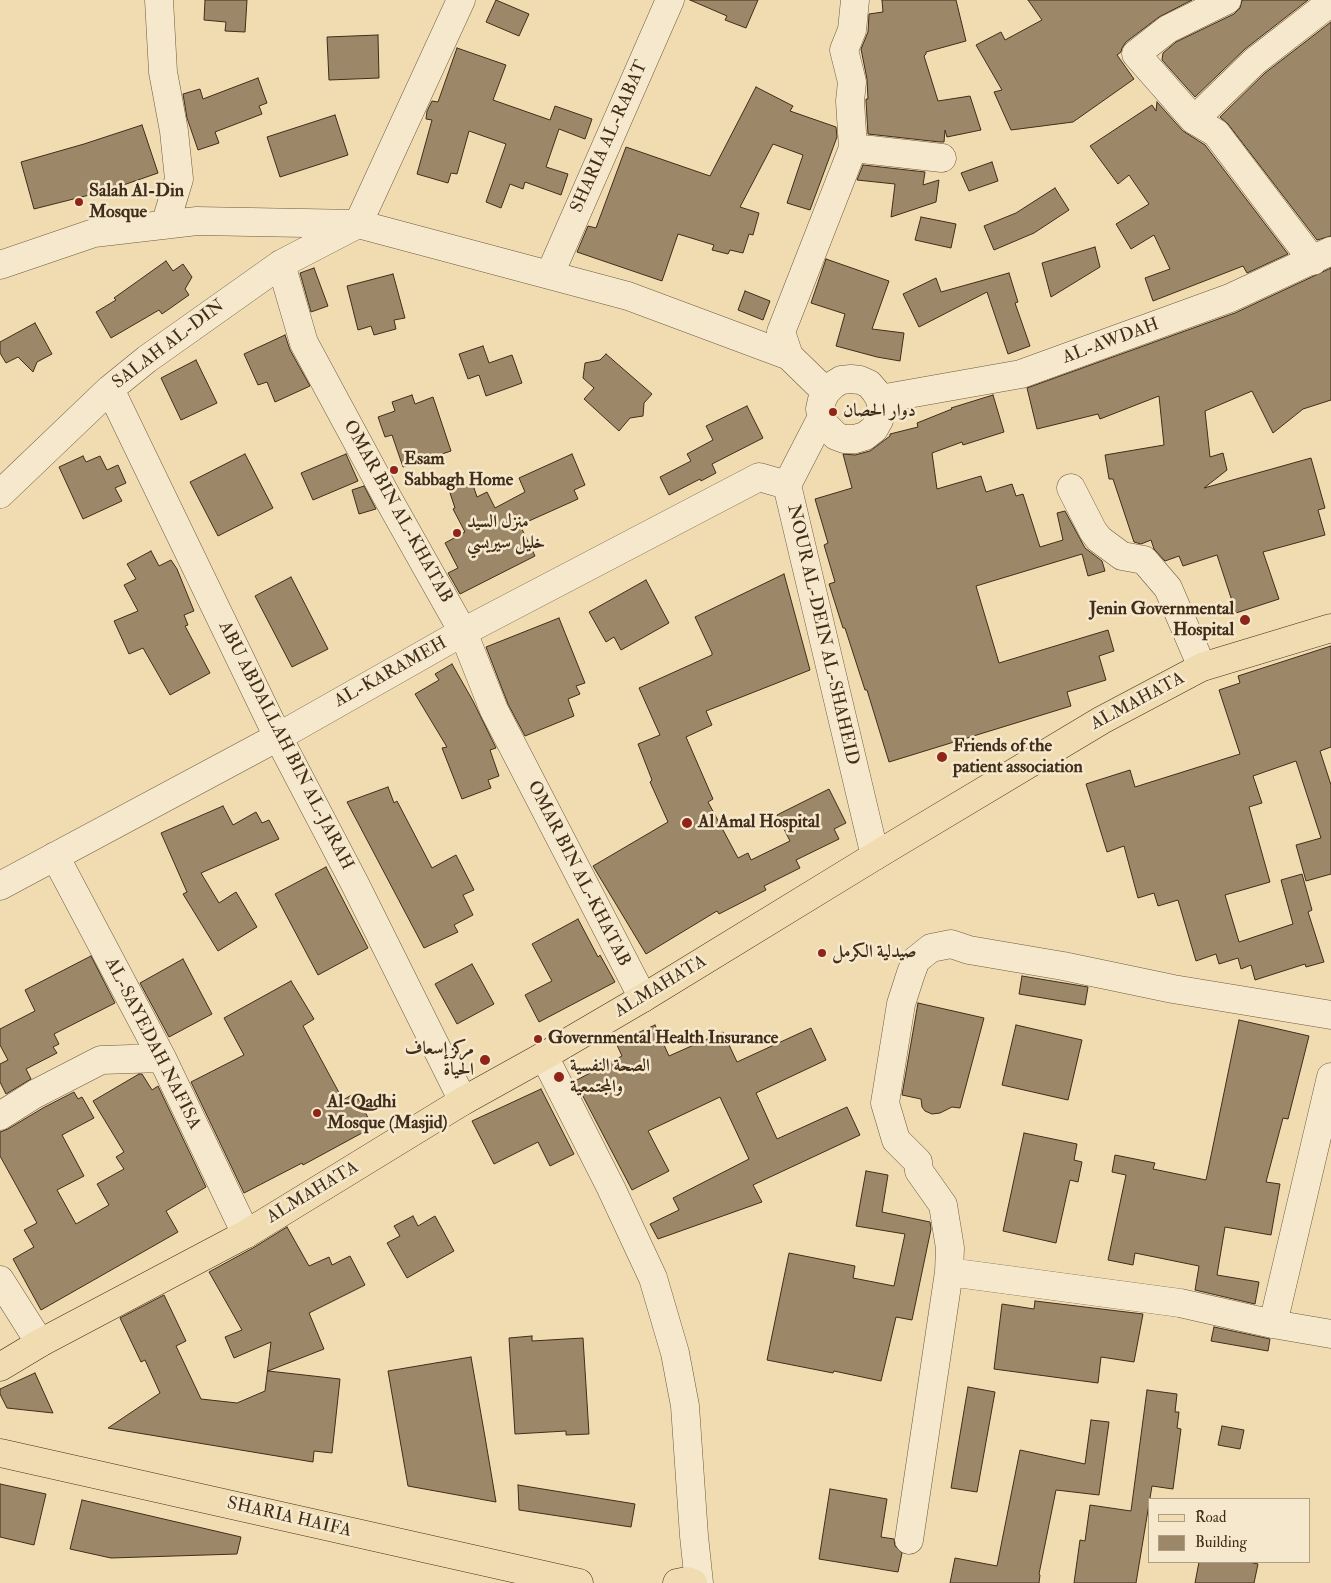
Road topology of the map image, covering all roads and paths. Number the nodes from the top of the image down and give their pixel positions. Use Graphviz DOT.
graph roads {
  1 [pos="159,0"];
  2 [pos="461,0"];
  3 [pos="670,0"];
  4 [pos="855,0"];
  5 [pos="1227,0"];
  6 [pos="1331,2"];
  7 [pos="1194,120"];
  8 [pos="853,148"];
  9 [pos="942,158"];
  10 [pos="358,224"];
  11 [pos="165,225"];
  12 [pos="1322,256"];
  13 [pos="281,264"];
  14 [pos="0,265"];
  15 [pos="550,274"];
  16 [pos="789,356"];
  17 [pos="110,389"];
  18 [pos="880,400"];
  19 [pos="824,405"];
  20 [pos="844,439"];
  21 [pos="787,485"];
  22 [pos="1071,488"];
  23 [pos="0,494"];
  24 [pos="1331,628"];
  25 [pos="463,632"];
  26 [pos="1202,667"];
  27 [pos="278,737"];
  28 [pos="55,856"];
  29 [pos="875,856"];
  30 [pos="0,886"];
  31 [pos="643,998"];
  32 [pos="1331,1015"];
  33 [pos="544,1056"];
  34 [pos="162,1058"];
  35 [pos="1331,1077"];
  36 [pos="463,1101"];
  37 [pos="0,1116"];
  38 [pos="246,1234"];
  39 [pos="949,1272"];
  40 [pos="0,1280"];
  41 [pos="1273,1324"];
  42 [pos="1331,1334"];
  43 [pos="40,1343"];
  44 [pos="0,1367"];
  45 [pos="0,1453"];
  46 [pos="909,1540"];
  47 [pos="579,1583"];
  48 [pos="687,1583"];
  1 -- 11 [label="street"];
  2 -- 10 [label="street"];
  3 -- 15 [label="street, SHARIA AL-RABAT"];
  4 -- 8 [label="street"];
  5 -- 7 [label="street"];
  6 -- 7 [label="street"];
  7 -- 12 [label="street"];
  8 -- 9 [label="street"];
  8 -- 16 [label="street"];
  10 -- 11 [label="street"];
  10 -- 13 [label="street, SALAH AL-DIN"];
  10 -- 15 [label="street"];
  11 -- 14 [label="street"];
  12 -- 18 [label="street, AL-AWDAH"];
  13 -- 17 [label="street, SALAH AL-DIN"];
  13 -- 25 [label="street, OMAR BIN AL-KHATAB"];
  15 -- 16 [label="street"];
  16 -- 19 [label="street"];
  17 -- 23 [label="street, SALAH AL-DIN"];
  17 -- 27 [label="street, ABU ABDALLAH BIN AL-JARAH"];
  18 -- 19 [label="street"];
  18 -- 20 [label="street"];
  19 -- 20 [label="street"];
  19 -- 21 [label="street"];
  20 -- 21 [label="street, NOUR AL-DEIN AL-SHAHEID"];
  21 -- 25 [label="street, AL-KARAMEH"];
  21 -- 29 [label="street, NOUR AL-DEIN AL-SHAHEID"];
  22 -- 26 [label="street"];
  24 -- 26 [label="main road, ALMAHATA"];
  25 -- 27 [label="street, AL-KARAMEH"];
  25 -- 31 [label="street, OMAR BIN AL-KHATAB"];
  26 -- 29 [label="main road, ALMAHATA"];
  27 -- 28 [label="street, AL-KARAMEH"];
  27 -- 36 [label="street, ABU ABDALLAH BIN AL-JARAH"];
  28 -- 30 [label="street, AL-KARAMEH"];
  28 -- 34 [label="street, AL-SAYEDAH NAFISA"];
  29 -- 31 [label="main road, ALMAHATA"];
  31 -- 33 [label="main road, ALMAHATA"];
  32 -- 39 [label="street"];
  33 -- 36 [label="main road, ALMAHATA"];
  33 -- 48 [label="street"];
  34 -- 37 [label="street"];
  34 -- 38 [label="street, AL-SAYEDAH NAFISA"];
  35 -- 41 [label="street"];
  36 -- 38 [label="main road, ALMAHATA"];
  38 -- 43 [label="main road, ALMAHATA"];
  39 -- 41 [label="street"];
  39 -- 46 [label="street"];
  40 -- 43 [label="street"];
  41 -- 42 [label="street"];
  43 -- 44 [label="main road, ALMAHATA"];
  45 -- 47 [label="main road, SHARIA HAIFA"];
}
